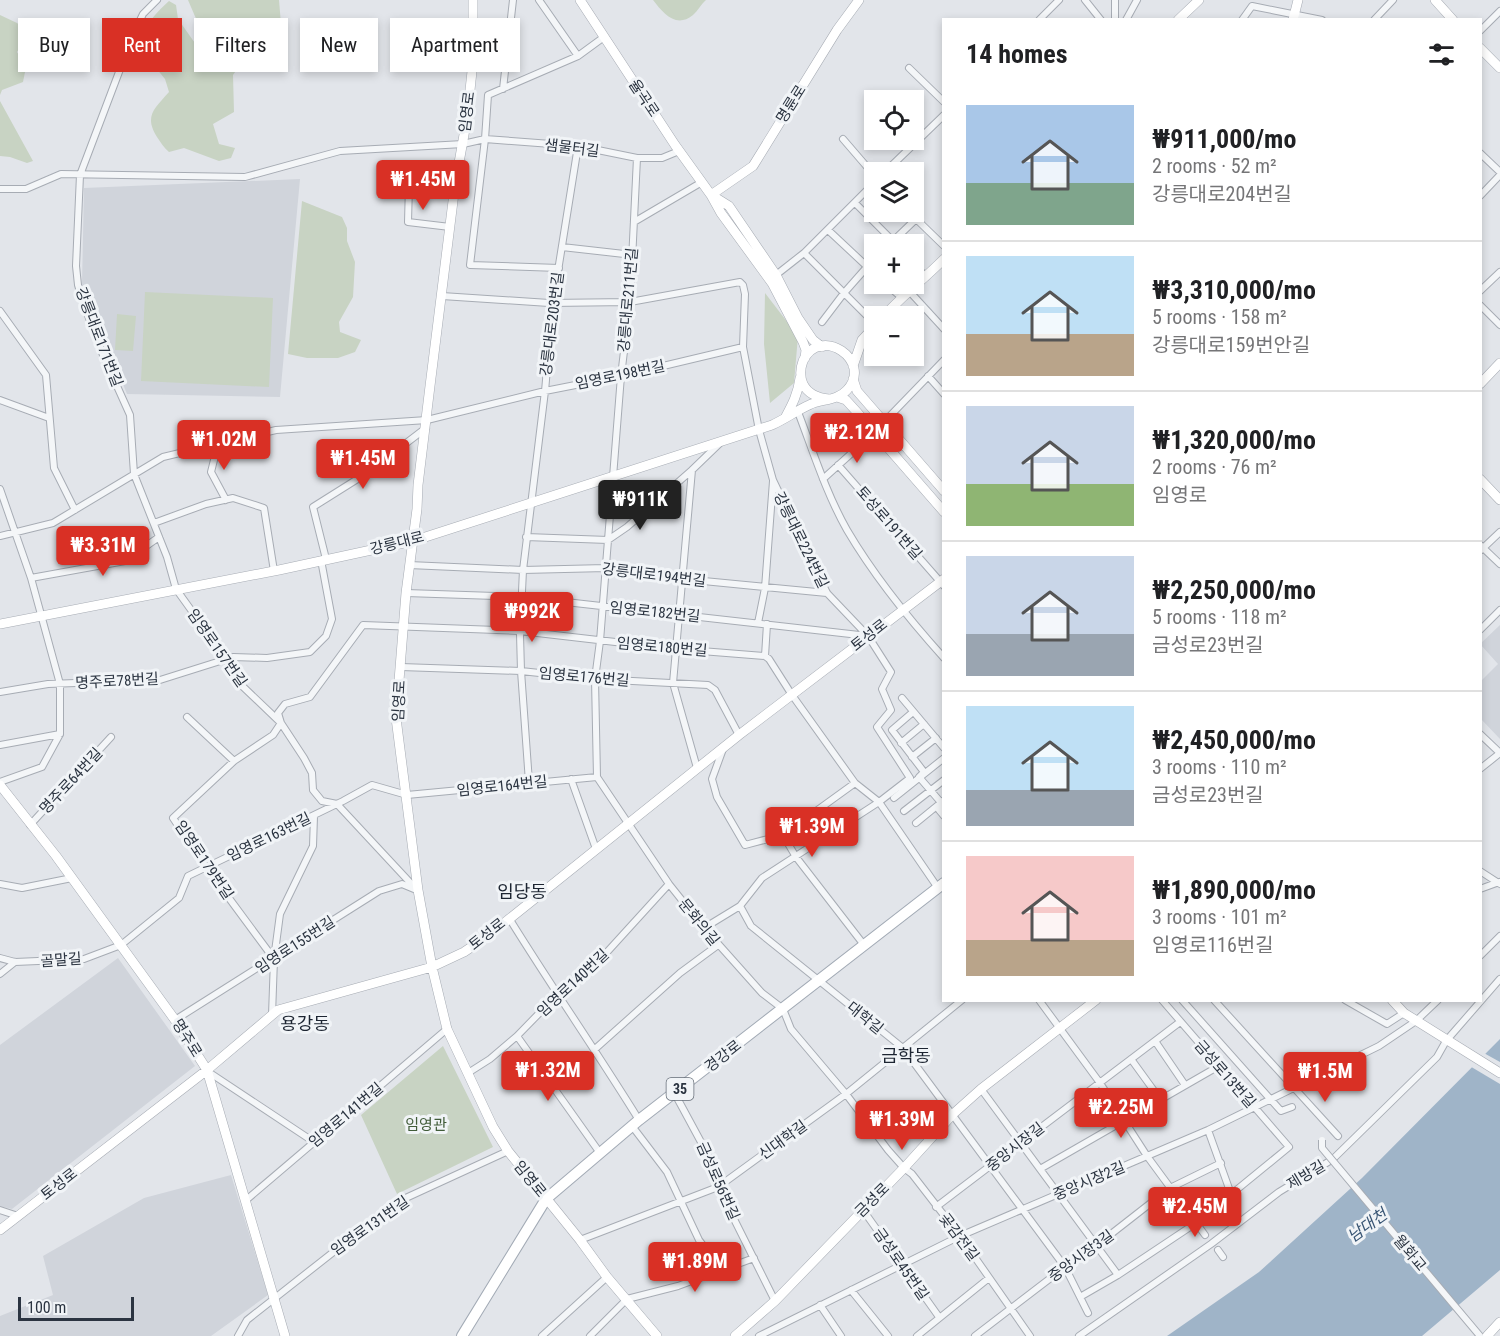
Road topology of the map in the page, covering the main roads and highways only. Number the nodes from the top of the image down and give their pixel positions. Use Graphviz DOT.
graph roads {
  1 [pos="941,885"];
  2 [pos="462,1336"];
  1 -- 2 [label="main road, 경강로 / 35"];
}
